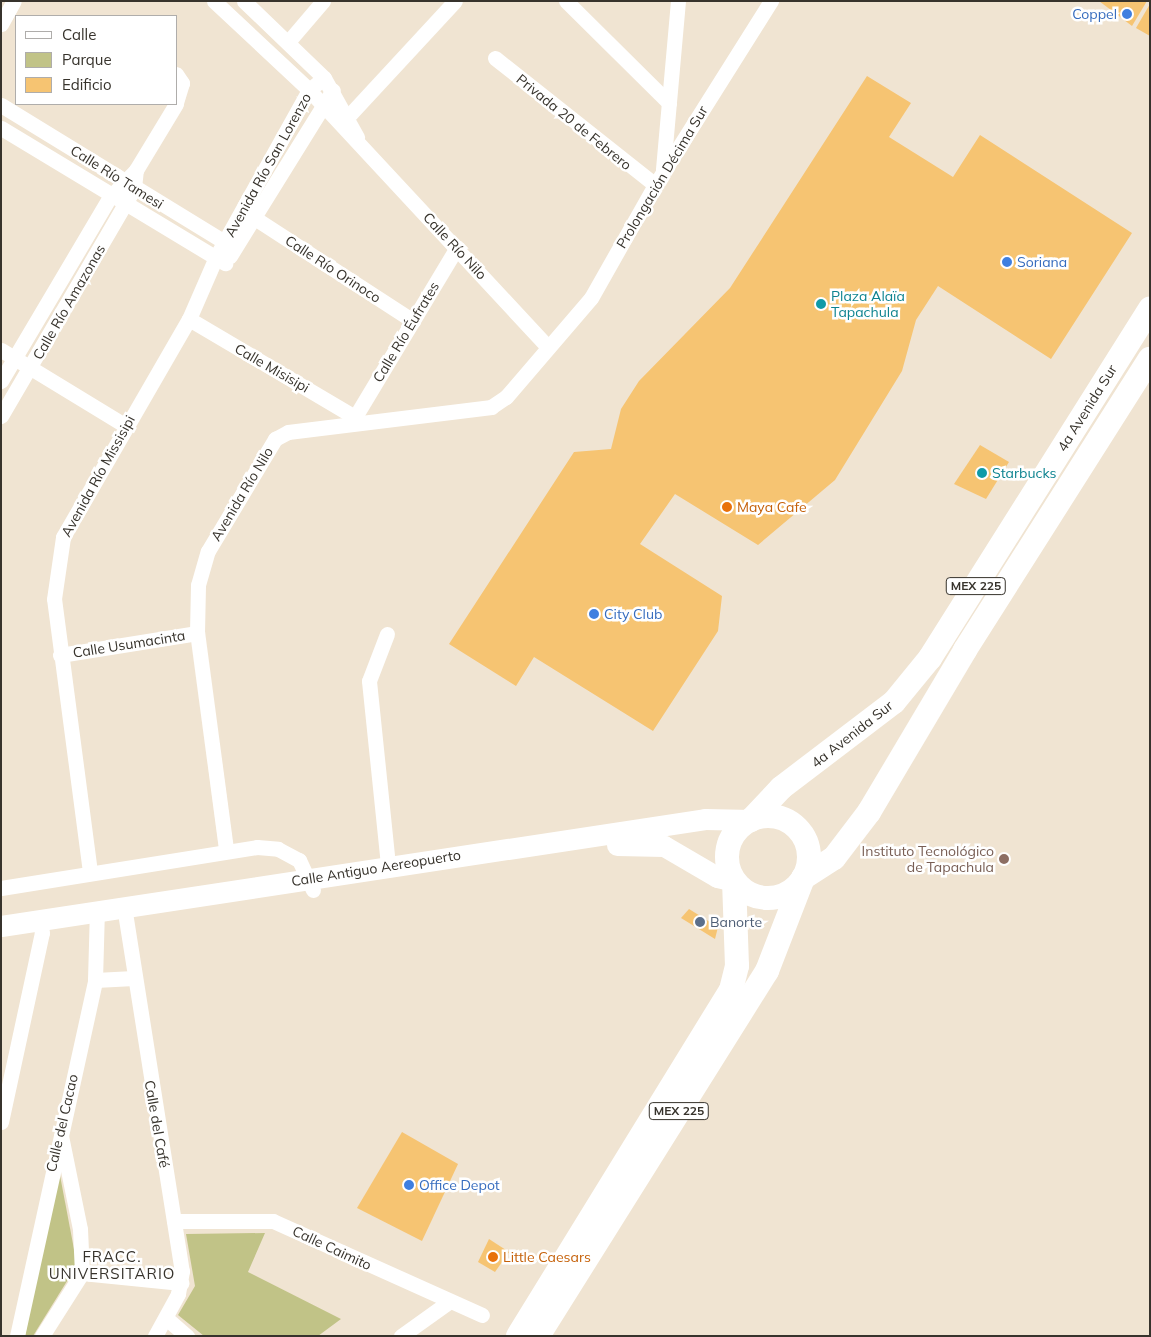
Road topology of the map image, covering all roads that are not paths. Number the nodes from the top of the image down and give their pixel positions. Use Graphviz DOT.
graph roads {
  1 [pos="14,1"];
  2 [pos="214,1"];
  3 [pos="244,1"];
  4 [pos="323,1"];
  5 [pos="455,1"];
  6 [pos="566,1"];
  7 [pos="678,1"];
  8 [pos="771,1"];
  9 [pos="1,24"];
  10 [pos="288,42"];
  11 [pos="495,58"];
  12 [pos="178,77"];
  13 [pos="328,84"];
  14 [pos="309,90"];
  15 [pos="178,96"];
  16 [pos="669,103"];
  17 [pos="322,104"];
  18 [pos="175,105"];
  19 [pos="2,108"];
  20 [pos="345,120"];
  21 [pos="1,128"];
  22 [pos="659,179"];
  23 [pos="128,184"];
  24 [pos="110,197"];
  25 [pos="125,205"];
  26 [pos="253,217"];
  27 [pos="229,245"];
  28 [pos="457,247"];
  29 [pos="220,260"];
  30 [pos="1150,308"];
  31 [pos="189,319"];
  32 [pos="413,321"];
  33 [pos="548,347"];
  34 [pos="8,354"];
  35 [pos="1150,359"];
  36 [pos="31,368"];
  37 [pos="1,381"];
  38 [pos="1,416"];
  39 [pos="356,421"];
  40 [pos="126,426"];
  41 [pos="197,633"];
  42 [pos="387,634"];
  43 [pos="60,655"];
  44 [pos="751,820"];
  45 [pos="226,849"];
  46 [pos="388,865"];
  47 [pos="90,872"];
  48 [pos="803,878"];
  49 [pos="734,881"];
  50 [pos="311,884"];
  51 [pos="1,888"];
  52 [pos="125,913"];
  53 [pos="98,917"];
  54 [pos="1,926"];
  55 [pos="41,926"];
  56 [pos="1,940"];
  57 [pos="134,978"];
  58 [pos="95,980"];
  59 [pos="1,1122"];
  60 [pos="60,1129"];
  61 [pos="174,1221"];
  62 [pos="82,1273"];
  63 [pos="181,1283"];
  64 [pos="450,1302"];
  65 [pos="482,1315"];
  66 [pos="166,1318"];
  67 [pos="17,1336"];
  68 [pos="42,1336"];
  69 [pos="155,1336"];
  70 [pos="187,1336"];
  71 [pos="401,1336"];
  72 [pos="518,1336"];
  73 [pos="538,1336"];
  1 -- 9 [label="street"];
  2 -- 14 [label="street, Calle Río Nilo"];
  3 -- 10 [label="street, Calle Río Nilo"];
  4 -- 10 [label="street"];
  5 -- 20 [label="street"];
  6 -- 16 [label="street"];
  7 -- 16 [label="street"];
  8 -- 22 [label="street, Prolongación Décima Sur"];
  10 -- 13 [label="street, Calle Río Nilo"];
  11 -- 22 [label="street, Privada 20 de Febrero"];
  12 -- 15 [label="street"];
  13 -- 14 [label="street, Avenida Río San Lorenzo"];
  13 -- 17 [label="street, Avenida Río San Lorenzo"];
  13 -- 20 [label="street, Calle Río Nilo"];
  14 -- 17 [label="street, Calle Río Nilo"];
  14 -- 27 [label="street, Avenida Río San Lorenzo"];
  16 -- 22 [label="street"];
  17 -- 20 [label="street, Calle Río Nilo"];
  17 -- 26 [label="street, Avenida Río San Lorenzo"];
  18 -- 23 [label="street"];
  19 -- 23 [label="street, Calle Río Tamesi"];
  20 -- 28 [label="street, Calle Río Nilo"];
  21 -- 24 [label="street, Calle Río Tamesi"];
  22 -- 33 [label="street, Prolongación Décima Sur"];
  23 -- 24 [label="street, Calle Río Amazonas"];
  23 -- 25 [label="street, Calle Río Amazonas"];
  23 -- 27 [label="street, Calle Río Tamesi"];
  24 -- 25 [label="street, Calle Río Tamesi"];
  24 -- 34 [label="street, Calle Río Amazonas"];
  25 -- 29 [label="street, Calle Río Tamesi"];
  25 -- 36 [label="street, Calle Río Amazonas"];
  26 -- 27 [label="street, Avenida Río San Lorenzo"];
  26 -- 32 [label="street, Calle Río Orinoco"];
  27 -- 29 [label="street, Avenida Río San Lorenzo"];
  28 -- 32 [label="street, Calle Río Éufrates"];
  28 -- 33 [label="street, Calle Río Nilo"];
  29 -- 31 [label="street, Avenida Río Missisipi"];
  30 -- 44 [label="main road, 4a Avenida Sur / MEX 225"];
  31 -- 39 [label="street, Calle Misisipi"];
  31 -- 40 [label="street, Avenida Río Missisipi"];
  32 -- 39 [label="street, Calle Río Éufrates"];
  33 -- 39 [label="street, Avenida Río Nilo"];
  34 -- 36 [label="street"];
  34 -- 37 [label="street, Calle Río Amazonas"];
  35 -- 48 [label="main road, 4a Avenida Sur / MEX 225"];
  36 -- 38 [label="street, Calle Río Amazonas"];
  36 -- 40 [label="street"];
  39 -- 41 [label="street, Avenida Río Nilo"];
  40 -- 43 [label="street, Avenida Río Missisipi"];
  41 -- 43 [label="street, Calle Usumacinta"];
  41 -- 45 [label="street, Avenida Río Nilo"];
  42 -- 46 [label="street"];
  43 -- 47 [label="street, Avenida Río Missisipi"];
  44 -- 46 [label="main road, Calle Antiguo Aereopuerto"];
  44 -- 48 [label="main road"];
  44 -- 49 [label="main road"];
  45 -- 47 [label="street"];
  45 -- 50 [label="street"];
  46 -- 50 [label="main road, Calle Antiguo Aereopuerto"];
  47 -- 51 [label="street"];
  48 -- 49 [label="main road"];
  48 -- 73 [label="main road, MEX 225"];
  49 -- 50 [label="main road, Calle Antiguo Aereopuerto"];
  49 -- 72 [label="main road, MEX 225"];
  50 -- 52 [label="main road, Calle Antiguo Aereopuerto"];
  52 -- 53 [label="main road, Calle Antiguo Aereopuerto"];
  52 -- 57 [label="street, Calle del Café"];
  53 -- 55 [label="main road, Calle Antiguo Aereopuerto"];
  53 -- 58 [label="street, Calle del Cacao"];
  54 -- 55 [label="main road, Calle Antiguo Aereopuerto"];
  55 -- 56 [label="main road, Calle Antiguo Aereopuerto"];
  55 -- 59 [label="street"];
  57 -- 58 [label="street"];
  57 -- 61 [label="street, Calle del Café"];
  58 -- 60 [label="street, Calle del Cacao"];
  60 -- 62 [label="street"];
  60 -- 67 [label="street, Calle del Cacao"];
  61 -- 63 [label="street, Calle del Café"];
  61 -- 64 [label="street, Calle Caimito"];
  62 -- 63 [label="street"];
  62 -- 68 [label="street"];
  63 -- 66 [label="street, Calle del Café"];
  64 -- 65 [label="street, Calle Caimito"];
  64 -- 71 [label="street"];
  66 -- 69 [label="street, Calle del Café"];
  66 -- 70 [label="street"];
}
